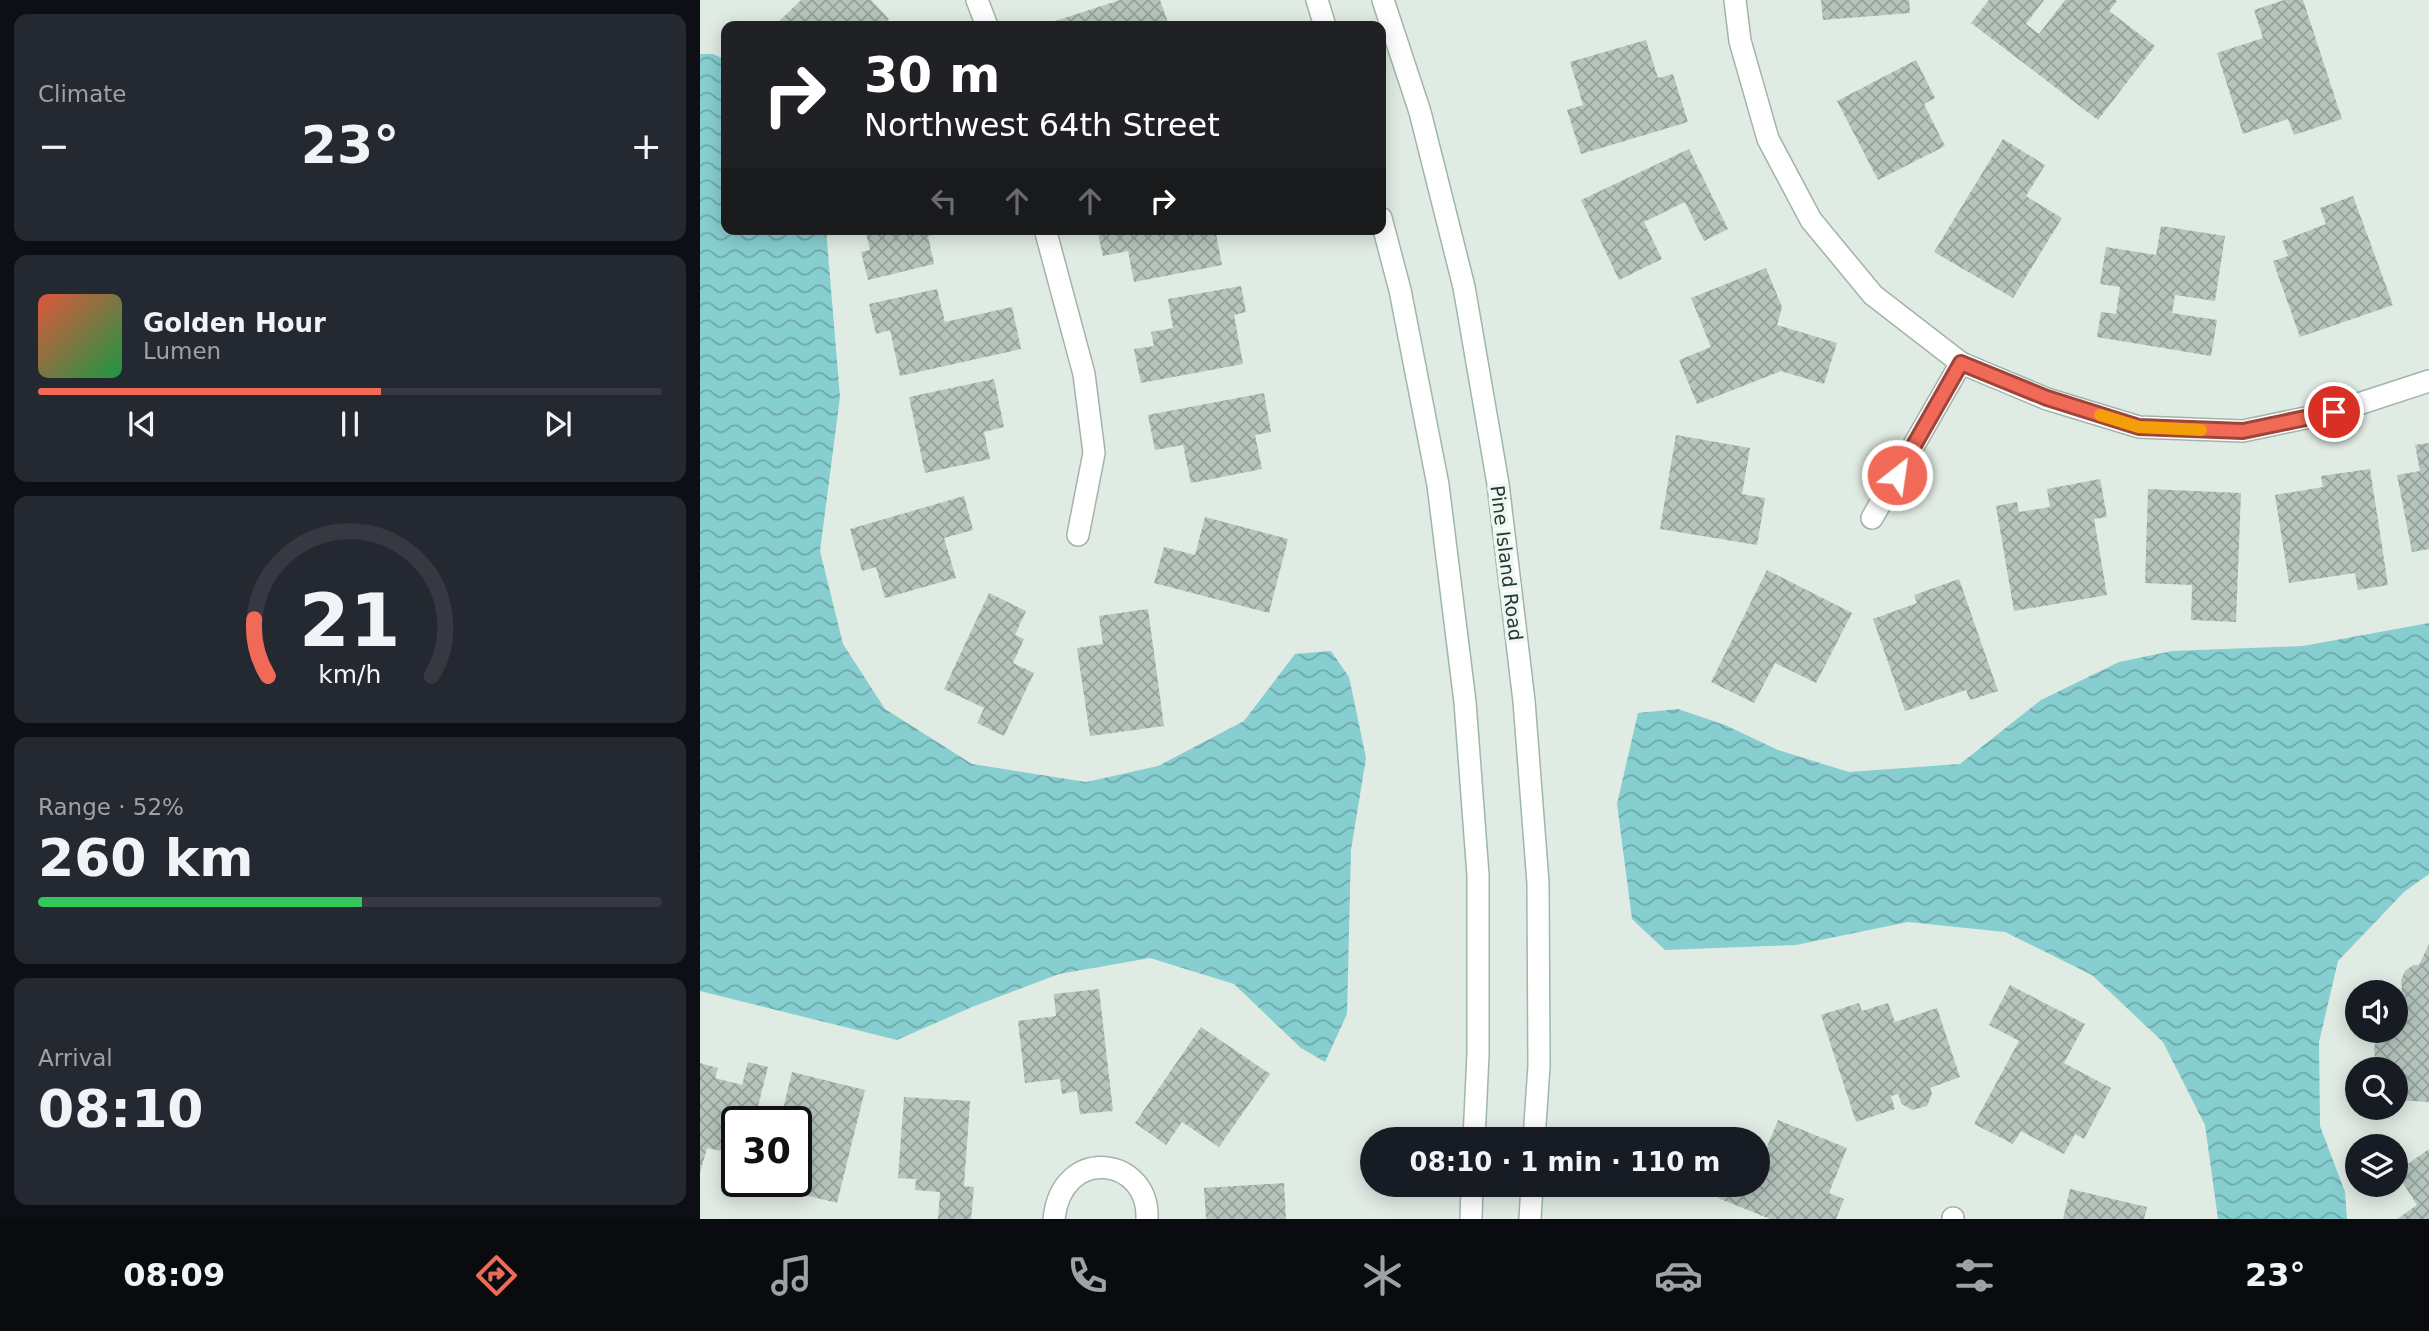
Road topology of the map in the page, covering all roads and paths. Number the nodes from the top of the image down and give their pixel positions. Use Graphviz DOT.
graph roads {
  1 [pos="977,0"];
  2 [pos="1317,0"];
  3 [pos="1383,0"];
  4 [pos="1735,0"];
  5 [pos="985,21"];
  6 [pos="1323,21"];
  7 [pos="1047,235"];
  8 [pos="1385,235"];
  9 [pos="1961,363"];
  10 [pos="2429,381"];
  11 [pos="1872,518"];
  12 [pos="1078,535"];
  13 [pos="1475,1127"];
  14 [pos="1535,1127"];
  15 [pos="1472,1197"];
  16 [pos="1531,1197"];
  17 [pos="1054,1219"];
  18 [pos="1147,1219"];
  19 [pos="1471,1219"];
  20 [pos="1530,1219"];
  1 -- 5 [label="main road"];
  2 -- 6 [label="main road"];
  3 -- 14 [label="main road, Pine Island Road"];
  4 -- 9 [label="main road"];
  7 -- 12 [label="main road"];
  8 -- 13 [label="main road"];
  9 -- 10 [label="main road"];
  9 -- 11 [label="main road"];
  15 -- 19 [label="main road"];
  16 -- 20 [label="main road"];
  17 -- 18 [label="main road"];
}
